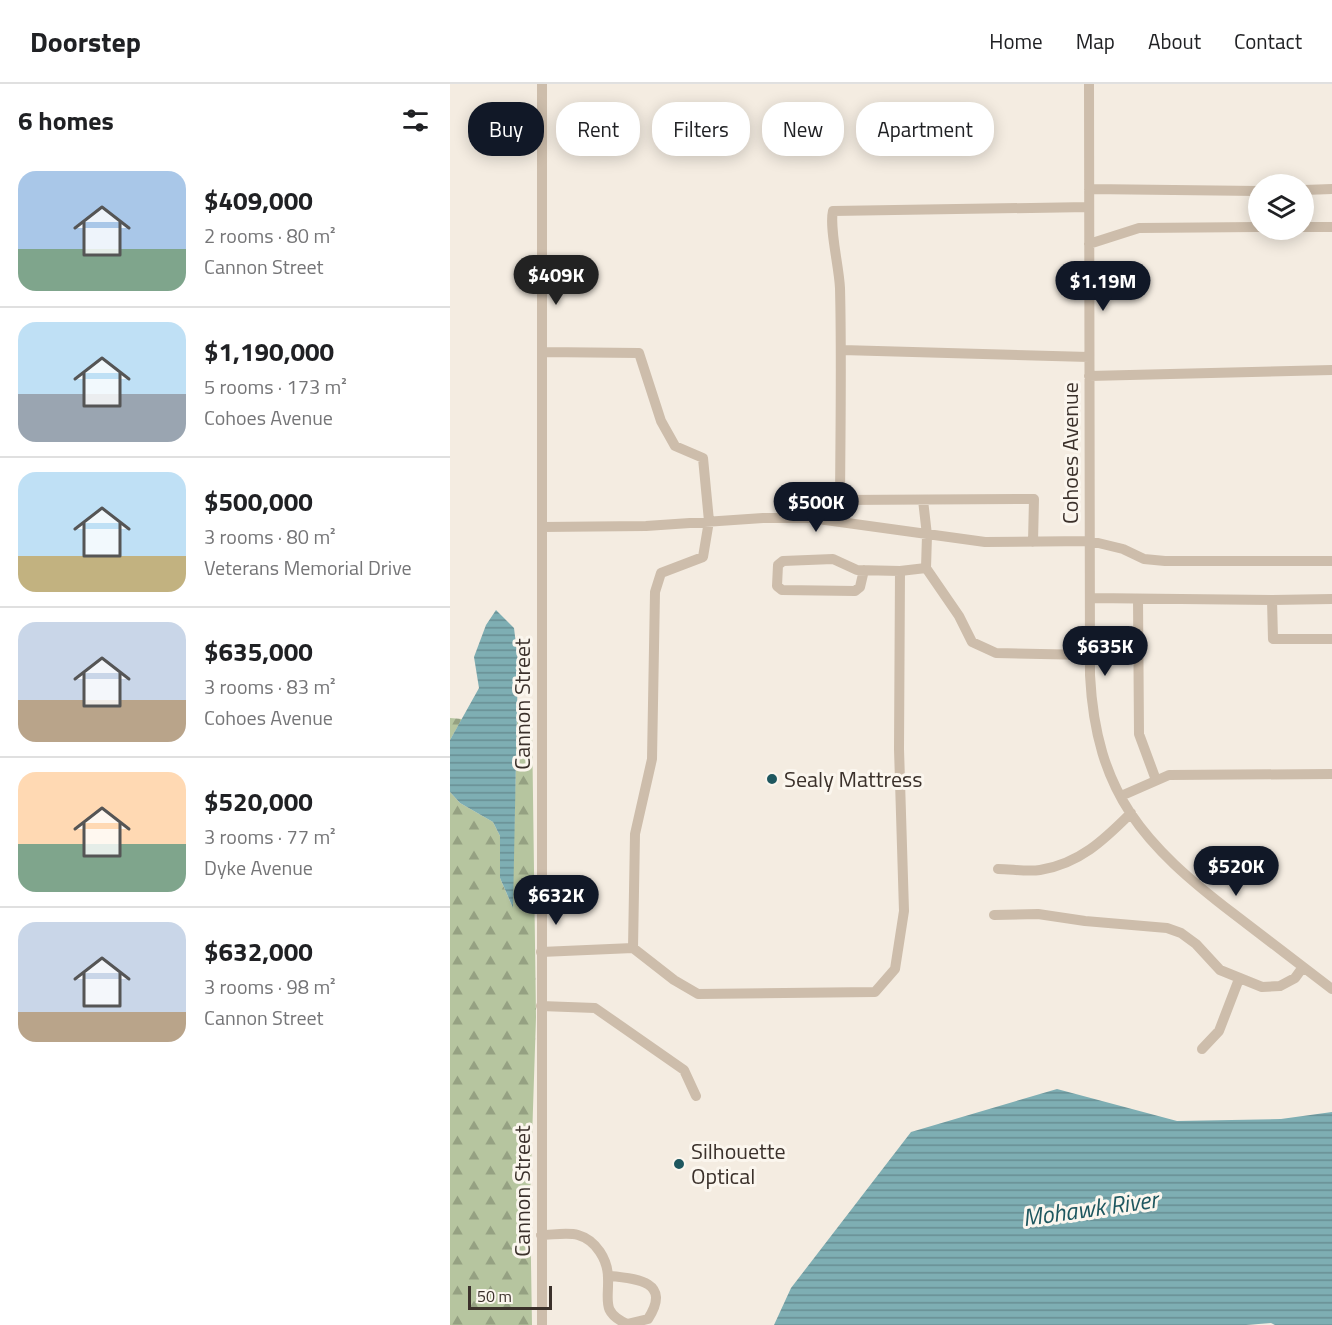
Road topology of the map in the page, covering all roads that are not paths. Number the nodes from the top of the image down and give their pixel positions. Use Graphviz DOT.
graph roads {
  1 [pos="542,84"];
  2 [pos="1089,84"];
  3 [pos="1089,189"];
  4 [pos="1332,189"];
  5 [pos="1314,190"];
  6 [pos="1248,191"];
  7 [pos="1089,207"];
  8 [pos="1248,227"];
  9 [pos="1314,227"];
  10 [pos="1332,227"];
  11 [pos="1089,244"];
  12 [pos="842,350"];
  13 [pos="542,352"];
  14 [pos="1089,357"];
  15 [pos="1332,370"];
  16 [pos="1089,376"];
  17 [pos="840,500"];
  18 [pos="923,500"];
  19 [pos="710,521"];
  20 [pos="840,521"];
  21 [pos="542,527"];
  22 [pos="927,535"];
  23 [pos="1090,541"];
  24 [pos="1033,542"];
  25 [pos="1332,561"];
  26 [pos="926,568"];
  27 [pos="864,570"];
  28 [pos="900,571"];
  29 [pos="1090,598"];
  30 [pos="1138,598"];
  31 [pos="1332,599"];
  32 [pos="1272,600"];
  33 [pos="1332,639"];
  34 [pos="1090,655"];
  35 [pos="1332,774"];
  36 [pos="1156,780"];
  37 [pos="1121,796"];
  38 [pos="1131,813"];
  39 [pos="998,868"];
  40 [pos="994,915"];
  41 [pos="633,948"];
  42 [pos="541,952"];
  43 [pos="1303,967"];
  44 [pos="1239,979"];
  45 [pos="1332,989"];
  46 [pos="541,1006"];
  47 [pos="1202,1049"];
  48 [pos="696,1096"];
  49 [pos="541,1236"];
  50 [pos="609,1276"];
  51 [pos="542,1325"];
  1 -- 13 [label="street, Cannon Street"];
  2 -- 3 [label="street, Cohoes Avenue"];
  3 -- 6 [label="street"];
  3 -- 7 [label="street, Cohoes Avenue"];
  4 -- 5 [label="street"];
  7 -- 11 [label="street, Cohoes Avenue"];
  7 -- 12 [label="street"];
  8 -- 11 [label="street"];
  9 -- 10 [label="street"];
  11 -- 14 [label="street, Cohoes Avenue"];
  12 -- 14 [label="street"];
  12 -- 17 [label="street"];
  13 -- 19 [label="street"];
  13 -- 21 [label="street, Cannon Street"];
  14 -- 16 [label="street, Cohoes Avenue"];
  15 -- 16 [label="street"];
  16 -- 23 [label="street, Cohoes Avenue"];
  17 -- 18 [label="street"];
  17 -- 20 [label="street"];
  18 -- 22 [label="street"];
  18 -- 24 [label="street"];
  19 -- 20 [label="street"];
  19 -- 21 [label="street"];
  19 -- 41 [label="street"];
  20 -- 22 [label="street"];
  21 -- 42 [label="street, Cannon Street"];
  22 -- 24 [label="street"];
  22 -- 26 [label="street"];
  23 -- 24 [label="street"];
  23 -- 25 [label="street"];
  23 -- 29 [label="street, Cohoes Avenue"];
  26 -- 28 [label="street"];
  26 -- 34 [label="street"];
  27 -- 27 [label="street"];
  27 -- 28 [label="street"];
  28 -- 41 [label="street"];
  29 -- 30 [label="street"];
  29 -- 34 [label="street, Cohoes Avenue"];
  30 -- 32 [label="street"];
  30 -- 36 [label="street"];
  31 -- 32 [label="street"];
  32 -- 33 [label="street"];
  34 -- 37 [label="street, Cohoes Avenue"];
  35 -- 36 [label="street"];
  36 -- 37 [label="street"];
  37 -- 38 [label="street, Cohoes Avenue"];
  38 -- 39 [label="street"];
  38 -- 43 [label="street, Cohoes Avenue"];
  40 -- 44 [label="street"];
  41 -- 42 [label="street"];
  42 -- 46 [label="street, Cannon Street"];
  43 -- 44 [label="street"];
  43 -- 45 [label="street, Cohoes Avenue"];
  44 -- 47 [label="street"];
  46 -- 48 [label="street"];
  46 -- 49 [label="street, Cannon Street"];
  49 -- 50 [label="street"];
  49 -- 51 [label="street, Cannon Street"];
  50 -- 50 [label="street"];
}
